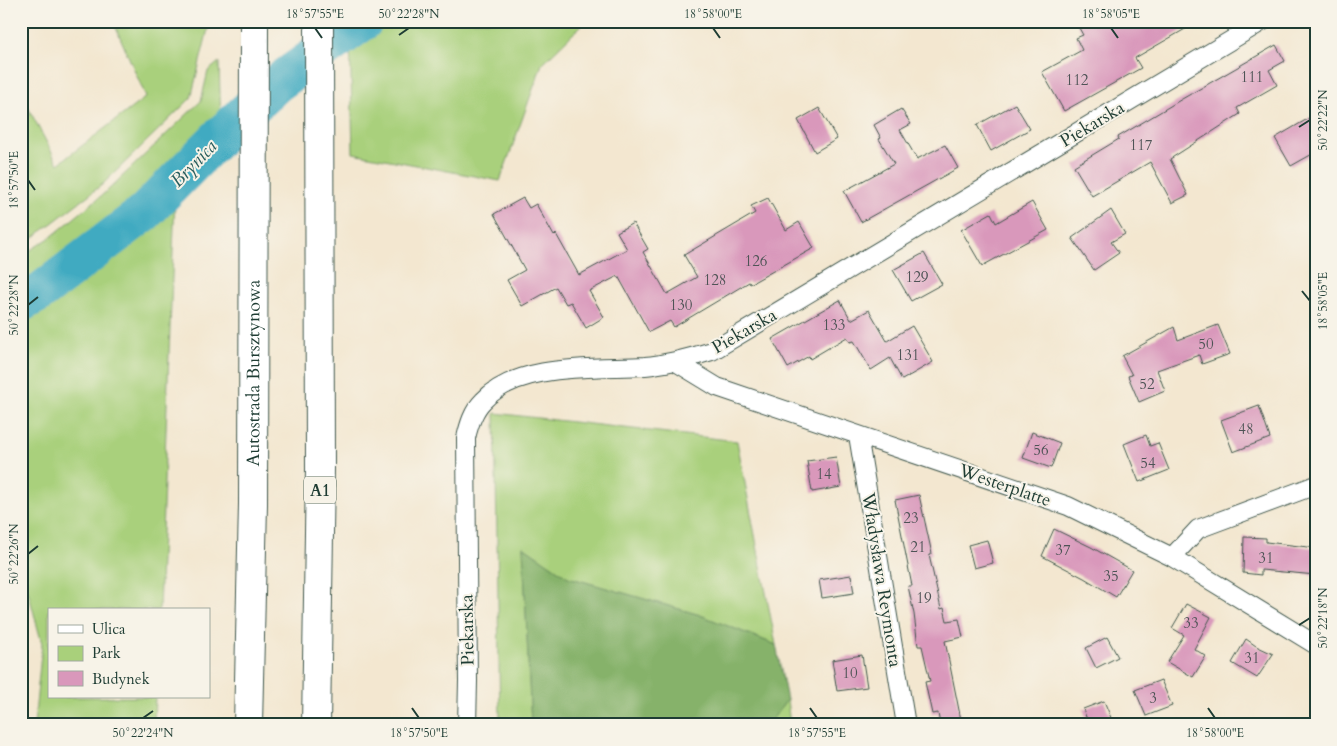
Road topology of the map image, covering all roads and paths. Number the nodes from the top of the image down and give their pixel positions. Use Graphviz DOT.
graph roads {
  1 [pos="254,21"];
  2 [pos="319,21"];
  3 [pos="1263,21"];
  4 [pos="676,362"];
  5 [pos="858,435"];
  6 [pos="1316,485"];
  7 [pos="1172,557"];
  8 [pos="1316,645"];
  9 [pos="248,725"];
  10 [pos="316,725"];
  11 [pos="467,725"];
  12 [pos="906,725"];
  1 -- 9 [label="highway, Autostrada Bursztynowa"];
  2 -- 10 [label="highway, A1"];
  3 -- 4 [label="street, Piekarska"];
  4 -- 5 [label="street, Westerplatte"];
  4 -- 11 [label="street, Piekarska"];
  5 -- 7 [label="street, Westerplatte"];
  5 -- 12 [label="street, Władysława Reymonta"];
  6 -- 7 [label="street"];
  7 -- 8 [label="street, Westerplatte"];
}
